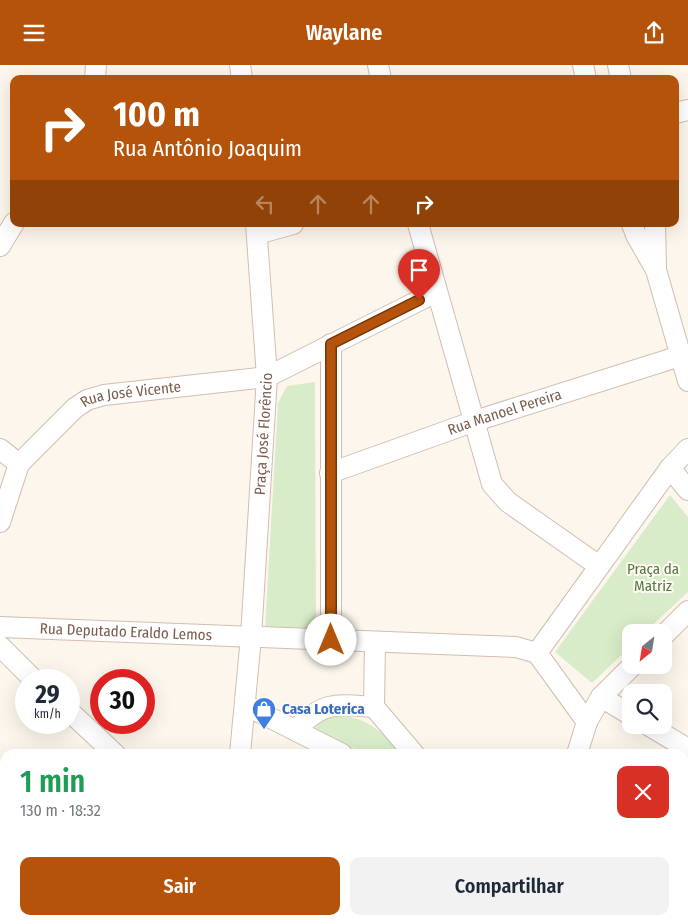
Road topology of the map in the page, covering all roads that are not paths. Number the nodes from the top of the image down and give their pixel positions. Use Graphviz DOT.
graph roads {
  1 [pos="12,227"];
  2 [pos="271,227"];
  3 [pos="419,227"];
  4 [pos="633,227"];
  5 [pos="655,227"];
  6 [pos="256,229"];
  7 [pos="0,246"];
  8 [pos="656,270"];
  9 [pos="436,292"];
  10 [pos="331,344"];
  11 [pos="680,356"];
  12 [pos="267,377"];
  13 [pos="688,381"];
  14 [pos="475,421"];
  15 [pos="0,449"];
  16 [pos="688,449"];
  17 [pos="19,464"];
  18 [pos="670,468"];
  19 [pos="330,473"];
  20 [pos="688,490"];
  21 [pos="0,522"];
  22 [pos="599,566"];
  23 [pos="688,611"];
  24 [pos="0,627"];
  25 [pos="672,627"];
  26 [pos="251,637"];
  27 [pos="331,640"];
  28 [pos="375,642"];
  29 [pos="0,646"];
  30 [pos="537,653"];
  31 [pos="23,669"];
  32 [pos="624,674"];
  33 [pos="601,697"];
  34 [pos="245,705"];
  35 [pos="374,707"];
  36 [pos="622,710"];
  37 [pos="80,721"];
  38 [pos="587,722"];
  39 [pos="295,730"];
  40 [pos="663,734"];
  41 [pos="110,749"];
  42 [pos="241,749"];
  43 [pos="332,749"];
  44 [pos="410,749"];
  45 [pos="579,749"];
  46 [pos="688,749"];
  1 -- 7 [label="street"];
  2 -- 6 [label="street"];
  3 -- 9 [label="street"];
  4 -- 8 [label="street"];
  5 -- 8 [label="street"];
  6 -- 12 [label="street"];
  8 -- 11 [label="street"];
  9 -- 10 [label="street, Praça José Florêncio"];
  9 -- 14 [label="street"];
  10 -- 12 [label="street, Praça José Florêncio"];
  10 -- 19 [label="street"];
  11 -- 13 [label="street"];
  11 -- 14 [label="street, Rua Manoel Pereira"];
  12 -- 17 [label="street, Rua José Vicente"];
  12 -- 26 [label="street, Praça José Florêncio"];
  14 -- 19 [label="street, Rua Manoel Pereira"];
  14 -- 22 [label="street"];
  15 -- 17 [label="street"];
  16 -- 18 [label="street"];
  17 -- 21 [label="street"];
  18 -- 20 [label="street"];
  18 -- 22 [label="street"];
  19 -- 27 [label="street"];
  22 -- 30 [label="street"];
  23 -- 25 [label="street"];
  24 -- 26 [label="street, Rua Deputado Eraldo Lemos"];
  26 -- 27 [label="street"];
  26 -- 34 [label="street, Praça José Florêncio"];
  27 -- 28 [label="street"];
  28 -- 30 [label="street"];
  28 -- 35 [label="street"];
  29 -- 31 [label="street"];
  30 -- 38 [label="street"];
  32 -- 33 [label="street"];
  33 -- 36 [label="street"];
  33 -- 38 [label="street"];
  34 -- 39 [label="street"];
  34 -- 42 [label="street, Praça José Florêncio"];
  35 -- 39 [label="street"];
  35 -- 44 [label="street"];
  37 -- 41 [label="street"];
  38 -- 45 [label="street"];
  39 -- 43 [label="street"];
  40 -- 46 [label="street"];
}
